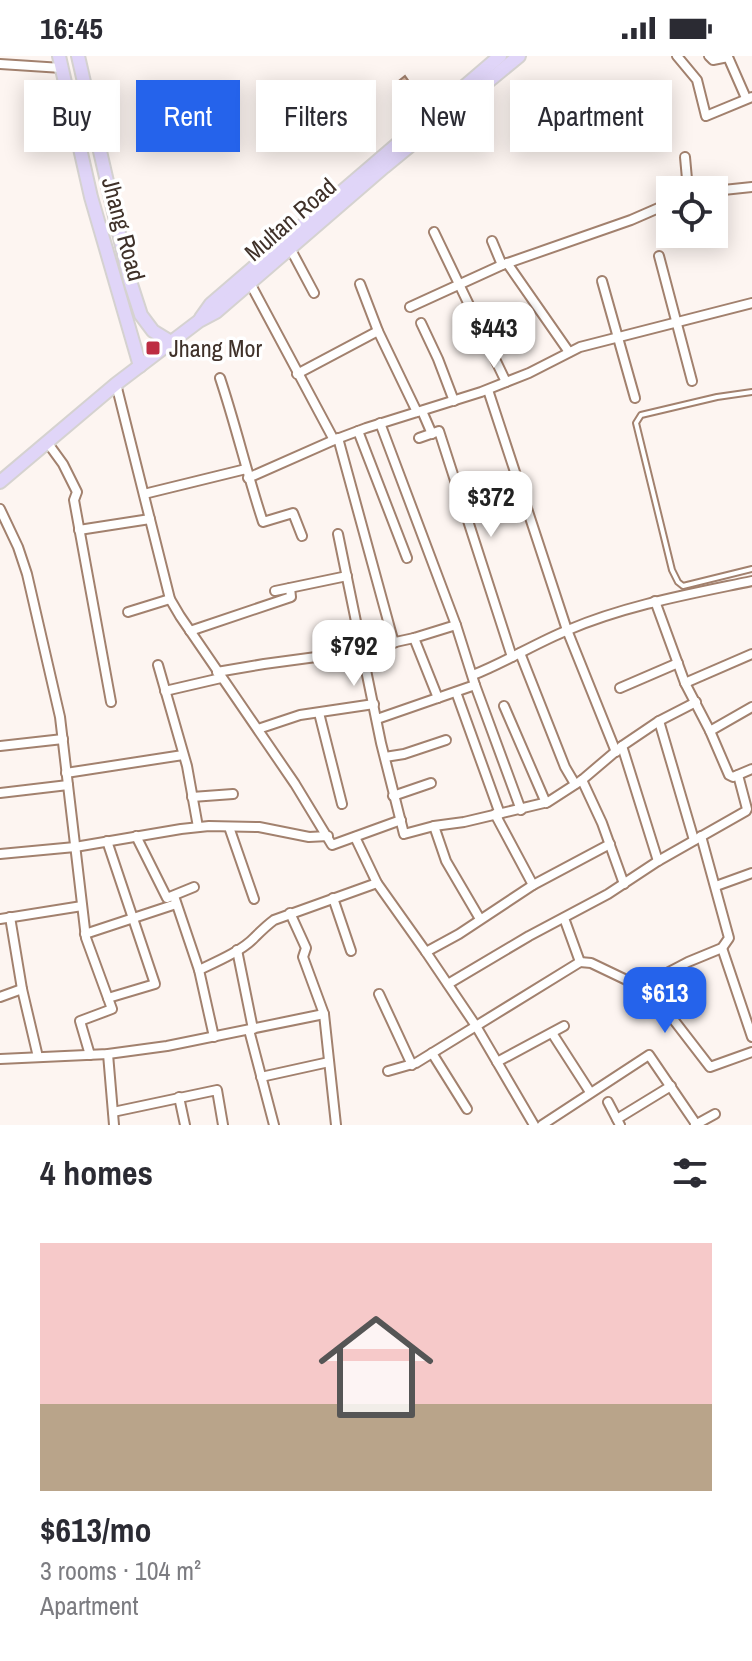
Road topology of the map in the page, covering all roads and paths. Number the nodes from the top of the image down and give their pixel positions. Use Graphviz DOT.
graph roads {
  1 [pos="78,56"];
  2 [pos="519,56"];
  3 [pos="677,56"];
  4 [pos="709,56"];
  5 [pos="496,57"];
  6 [pos="61,62"];
  7 [pos="0,64"];
  8 [pos="470,80"];
  9 [pos="749,98"];
  10 [pos="392,149"];
  11 [pos="685,157"];
  12 [pos="687,176"];
  13 [pos="752,187"];
  14 [pos="728,190"];
  15 [pos="656,209"];
  16 [pos="434,232"];
  17 [pos="492,241"];
  18 [pos="290,248"];
  19 [pos="659,256"];
  20 [pos="504,264"];
  21 [pos="602,281"];
  22 [pos="250,283"];
  23 [pos="360,284"];
  24 [pos="459,284"];
  25 [pos="314,293"];
  26 [pos="752,303"];
  27 [pos="410,307"];
  28 [pos="199,321"];
  29 [pos="676,322"];
  30 [pos="421,323"];
  31 [pos="378,331"];
  32 [pos="618,336"];
  33 [pos="171,342"];
  34 [pos="569,352"];
  35 [pos="140,366"];
  36 [pos="297,374"];
  37 [pos="220,378"];
  38 [pos="692,381"];
  39 [pos="506,382"];
  40 [pos="116,384"];
  41 [pos="488,390"];
  42 [pos="752,392"];
  43 [pos="635,398"];
  44 [pos="454,401"];
  45 [pos="420,411"];
  46 [pos="380,423"];
  47 [pos="358,431"];
  48 [pos="432,434"];
  49 [pos="419,438"];
  50 [pos="336,439"];
  51 [pos="47,442"];
  52 [pos="247,474"];
  53 [pos="0,482"];
  54 [pos="144,494"];
  55 [pos="0,509"];
  56 [pos="150,519"];
  57 [pos="79,530"];
  58 [pos="338,534"];
  59 [pos="302,536"];
  60 [pos="407,558"];
  61 [pos="752,569"];
  62 [pos="347,576"];
  63 [pos="752,581"];
  64 [pos="290,588"];
  65 [pos="275,591"];
  66 [pos="170,599"];
  67 [pos="655,601"];
  68 [pos="128,612"];
  69 [pos="456,625"];
  70 [pos="567,630"];
  71 [pos="190,631"];
  72 [pos="414,638"];
  73 [pos="394,643"];
  74 [pos="752,654"];
  75 [pos="331,655"];
  76 [pos="516,655"];
  77 [pos="678,663"];
  78 [pos="158,665"];
  79 [pos="365,665"];
  80 [pos="219,675"];
  81 [pos="473,675"];
  82 [pos="685,683"];
  83 [pos="475,685"];
  84 [pos="620,688"];
  85 [pos="165,691"];
  86 [pos="456,692"];
  87 [pos="438,698"];
  88 [pos="111,702"];
  89 [pos="696,702"];
  90 [pos="374,704"];
  91 [pos="504,706"];
  92 [pos="752,707"];
  93 [pos="319,713"];
  94 [pos="377,719"];
  95 [pos="659,721"];
  96 [pos="258,729"];
  97 [pos="710,731"];
  98 [pos="63,739"];
  99 [pos="446,740"];
  100 [pos="0,746"];
  101 [pos="619,749"];
  102 [pos="183,755"];
  103 [pos="385,757"];
  104 [pos="752,769"];
  105 [pos="66,773"];
  106 [pos="738,775"];
  107 [pos="578,782"];
  108 [pos="431,783"];
  109 [pos="68,785"];
  110 [pos="0,793"];
  111 [pos="233,794"];
  112 [pos="393,796"];
  113 [pos="192,797"];
  114 [pos="546,803"];
  115 [pos="342,804"];
  116 [pos="750,808"];
  117 [pos="521,810"];
  118 [pos="498,814"];
  119 [pos="401,820"];
  120 [pos="434,826"];
  121 [pos="198,827"];
  122 [pos="229,827"];
  123 [pos="136,836"];
  124 [pos="328,836"];
  125 [pos="355,837"];
  126 [pos="698,838"];
  127 [pos="107,841"];
  128 [pos="610,844"];
  129 [pos="75,847"];
  130 [pos="0,854"];
  131 [pos="658,861"];
  132 [pos="752,873"];
  133 [pos="377,883"];
  134 [pos="624,884"];
  135 [pos="533,885"];
  136 [pos="716,886"];
  137 [pos="194,887"];
  138 [pos="333,898"];
  139 [pos="254,899"];
  140 [pos="175,900"];
  141 [pos="82,906"];
  142 [pos="290,913"];
  143 [pos="5,918"];
  144 [pos="133,918"];
  145 [pos="564,918"];
  146 [pos="480,919"];
  147 [pos="85,934"];
  148 [pos="722,948"];
  149 [pos="237,950"];
  150 [pos="351,951"];
  151 [pos="426,952"];
  152 [pos="580,962"];
  153 [pos="199,970"];
  154 [pos="448,984"];
  155 [pos="646,984"];
  156 [pos="22,989"];
  157 [pos="379,994"];
  158 [pos="0,997"];
  159 [pos="108,998"];
  160 [pos="324,1014"];
  161 [pos="476,1026"];
  162 [pos="564,1026"];
  163 [pos="251,1029"];
  164 [pos="552,1033"];
  165 [pos="214,1037"];
  166 [pos="752,1037"];
  167 [pos="752,1052"];
  168 [pos="432,1053"];
  169 [pos="108,1054"];
  170 [pos="90,1055"];
  171 [pos="38,1057"];
  172 [pos="0,1059"];
  173 [pos="329,1062"];
  174 [pos="497,1062"];
  175 [pos="412,1065"];
  176 [pos="388,1071"];
  177 [pos="261,1077"];
  178 [pos="671,1086"];
  179 [pos="590,1092"];
  180 [pos="179,1097"];
  181 [pos="608,1102"];
  182 [pos="467,1109"];
  183 [pos="113,1112"];
  184 [pos="715,1114"];
  185 [pos="618,1122"];
  186 [pos="114,1125"];
  187 [pos="185,1125"];
  188 [pos="223,1125"];
  189 [pos="274,1125"];
  190 [pos="336,1125"];
  191 [pos="534,1125"];
  192 [pos="542,1125"];
  193 [pos="695,1125"];
  1 -- 33 [label="main road, Jhang Road"];
  2 -- 18 [label="main road, Multan Road"];
  3 -- 9 [label="street"];
  4 -- 9 [label="street"];
  5 -- 8 [label="main road, Multan Road"];
  6 -- 7 [label="street"];
  6 -- 35 [label="main road, Jhang Road"];
  10 -- 28 [label="main road, Multan Road"];
  11 -- 12 [label="street"];
  13 -- 14 [label="street"];
  15 -- 20 [label="street"];
  16 -- 24 [label="street"];
  17 -- 20 [label="street"];
  18 -- 22 [label="main road, Multan Road"];
  18 -- 25 [label="street"];
  19 -- 29 [label="street"];
  20 -- 24 [label="street"];
  20 -- 34 [label="street"];
  21 -- 32 [label="street"];
  22 -- 28 [label="main road, Multan Road"];
  22 -- 36 [label="street"];
  23 -- 31 [label="street"];
  24 -- 27 [label="street"];
  24 -- 39 [label="street"];
  26 -- 29 [label="street"];
  28 -- 33 [label="main road, Multan Road"];
  29 -- 32 [label="street"];
  29 -- 38 [label="street"];
  30 -- 44 [label="street"];
  31 -- 36 [label="street"];
  31 -- 45 [label="street"];
  32 -- 34 [label="street"];
  32 -- 43 [label="street"];
  33 -- 35 [label="main road, Multan Road"];
  34 -- 39 [label="street"];
  35 -- 40 [label="main road, Multan Road"];
  36 -- 50 [label="street"];
  37 -- 52 [label="street"];
  39 -- 41 [label="street"];
  40 -- 51 [label="main road, Multan Road"];
  40 -- 54 [label="street"];
  41 -- 44 [label="street"];
  41 -- 70 [label="street"];
  42 -- 61 [label="lane"];
  44 -- 45 [label="street"];
  45 -- 46 [label="street"];
  45 -- 48 [label="street"];
  46 -- 47 [label="street"];
  46 -- 69 [label="street"];
  47 -- 50 [label="street"];
  47 -- 60 [label="street"];
  48 -- 49 [label="street"];
  48 -- 76 [label="street"];
  50 -- 52 [label="street"];
  50 -- 73 [label="street"];
  51 -- 53 [label="main road, Multan Road"];
  51 -- 57 [label="street"];
  52 -- 54 [label="street"];
  52 -- 59 [label="street"];
  54 -- 56 [label="street"];
  55 -- 98 [label="street"];
  56 -- 57 [label="street"];
  56 -- 66 [label="street"];
  57 -- 88 [label="street"];
  58 -- 62 [label="street"];
  62 -- 64 [label="street"];
  62 -- 79 [label="street"];
  63 -- 67 [label="street"];
  64 -- 65 [label="street"];
  64 -- 71 [label="street"];
  66 -- 68 [label="street"];
  66 -- 71 [label="street"];
  67 -- 70 [label="street"];
  67 -- 77 [label="street"];
  69 -- 72 [label="street"];
  69 -- 81 [label="street"];
  70 -- 76 [label="street"];
  70 -- 101 [label="street"];
  71 -- 80 [label="street"];
  72 -- 73 [label="street"];
  72 -- 87 [label="street"];
  73 -- 79 [label="street"];
  74 -- 82 [label="street"];
  75 -- 80 [label="street"];
  76 -- 81 [label="street"];
  76 -- 107 [label="street"];
  77 -- 82 [label="street"];
  77 -- 84 [label="street"];
  78 -- 85 [label="street"];
  79 -- 90 [label="street"];
  80 -- 85 [label="street"];
  80 -- 96 [label="street"];
  81 -- 83 [label="street"];
  82 -- 89 [label="street"];
  83 -- 86 [label="street"];
  83 -- 117 [label="street"];
  85 -- 102 [label="street"];
  86 -- 87 [label="street"];
  86 -- 118 [label="street"];
  87 -- 94 [label="street"];
  89 -- 95 [label="street"];
  89 -- 97 [label="street"];
  90 -- 93 [label="street"];
  90 -- 94 [label="street"];
  91 -- 114 [label="street"];
  92 -- 97 [label="street"];
  93 -- 96 [label="street"];
  93 -- 115 [label="street"];
  94 -- 103 [label="street"];
  95 -- 101 [label="street"];
  95 -- 126 [label="street"];
  96 -- 124 [label="street"];
  97 -- 106 [label="street"];
  98 -- 100 [label="street"];
  98 -- 105 [label="street"];
  99 -- 103 [label="street"];
  101 -- 107 [label="street"];
  101 -- 131 [label="street"];
  102 -- 105 [label="street"];
  102 -- 113 [label="street"];
  103 -- 112 [label="street"];
  104 -- 106 [label="street"];
  105 -- 109 [label="street"];
  106 -- 116 [label="street"];
  107 -- 114 [label="street"];
  107 -- 128 [label="street"];
  108 -- 112 [label="street"];
  109 -- 110 [label="street"];
  109 -- 129 [label="street"];
  111 -- 113 [label="street"];
  112 -- 119 [label="street"];
  113 -- 121 [label="street"];
  114 -- 117 [label="street"];
  116 -- 126 [label="street"];
  117 -- 118 [label="street"];
  118 -- 120 [label="street"];
  118 -- 135 [label="street"];
  119 -- 120 [label="street"];
  119 -- 125 [label="street"];
  120 -- 146 [label="street"];
  121 -- 122 [label="street"];
  121 -- 123 [label="street"];
  122 -- 124 [label="street"];
  122 -- 139 [label="street"];
  123 -- 127 [label="street"];
  123 -- 140 [label="street"];
  124 -- 125 [label="street"];
  125 -- 133 [label="street"];
  126 -- 131 [label="street"];
  126 -- 136 [label="street"];
  127 -- 129 [label="street"];
  127 -- 144 [label="street"];
  128 -- 134 [label="street"];
  128 -- 135 [label="street"];
  129 -- 130 [label="street"];
  129 -- 141 [label="street"];
  131 -- 134 [label="street"];
  132 -- 136 [label="street"];
  133 -- 138 [label="street"];
  133 -- 151 [label="street"];
  134 -- 145 [label="street"];
  135 -- 146 [label="street"];
  136 -- 148 [label="street"];
  137 -- 140 [label="street"];
  138 -- 142 [label="street"];
  138 -- 150 [label="street"];
  140 -- 144 [label="street"];
  140 -- 153 [label="street"];
  141 -- 143 [label="street"];
  141 -- 147 [label="street"];
  142 -- 149 [label="street"];
  142 -- 160 [label="street"];
  143 -- 156 [label="street"];
  144 -- 147 [label="street"];
  144 -- 159 [label="street"];
  145 -- 152 [label="street"];
  145 -- 154 [label="street"];
  146 -- 151 [label="street"];
  147 -- 159 [label="street"];
  148 -- 155 [label="street"];
  148 -- 166 [label="street"];
  149 -- 153 [label="street"];
  149 -- 163 [label="street"];
  151 -- 154 [label="street"];
  152 -- 155 [label="street"];
  152 -- 161 [label="street"];
  153 -- 165 [label="street"];
  154 -- 161 [label="street"];
  155 -- 167 [label="street"];
  156 -- 158 [label="street"];
  156 -- 171 [label="street"];
  157 -- 175 [label="street"];
  159 -- 170 [label="street"];
  160 -- 163 [label="street"];
  160 -- 173 [label="street"];
  161 -- 168 [label="street"];
  161 -- 174 [label="street"];
  162 -- 164 [label="street"];
  163 -- 165 [label="street"];
  163 -- 177 [label="street"];
  164 -- 174 [label="street"];
  164 -- 179 [label="street"];
  165 -- 169 [label="street"];
  168 -- 175 [label="street"];
  168 -- 182 [label="street"];
  169 -- 170 [label="street"];
  169 -- 183 [label="street"];
  170 -- 171 [label="street"];
  171 -- 172 [label="street"];
  173 -- 177 [label="street"];
  173 -- 190 [label="street"];
  174 -- 191 [label="street"];
  175 -- 176 [label="street"];
  177 -- 189 [label="street"];
  178 -- 179 [label="street"];
  178 -- 185 [label="street"];
  178 -- 193 [label="street"];
  179 -- 192 [label="street"];
  180 -- 183 [label="street"];
  180 -- 187 [label="street"];
  180 -- 188 [label="street"];
  181 -- 185 [label="street"];
  183 -- 186 [label="street"];
  184 -- 193 [label="street"];
}
